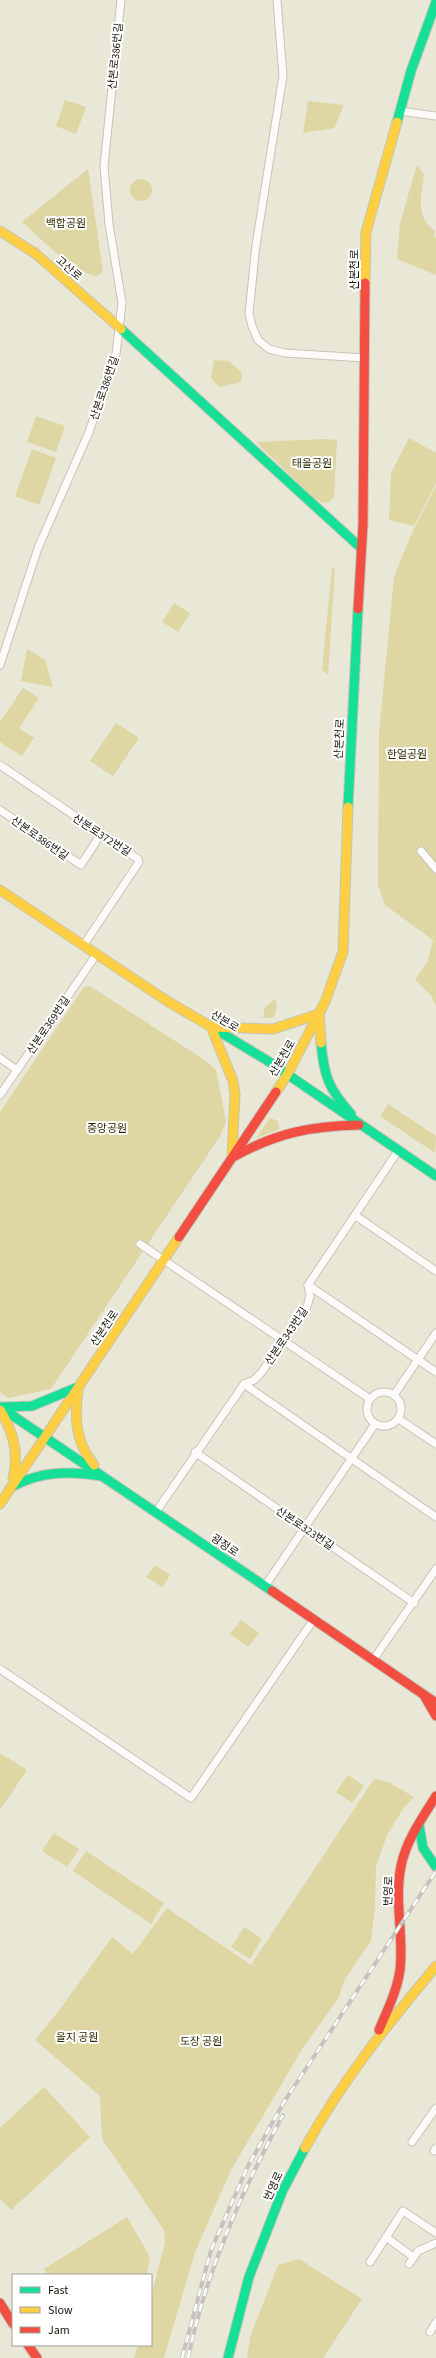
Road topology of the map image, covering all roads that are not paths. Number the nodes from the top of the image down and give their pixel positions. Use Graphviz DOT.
graph roads {
  1 [pos="121,0"];
  2 [pos="278,0"];
  3 [pos="436,2"];
  4 [pos="400,111"];
  5 [pos="436,116"];
  6 [pos="0,231"];
  7 [pos="120,328"];
  8 [pos="365,358"];
  9 [pos="361,548"];
  10 [pos="0,665"];
  11 [pos="0,765"];
  12 [pos="0,810"];
  13 [pos="101,834"];
  14 [pos="421,851"];
  15 [pos="436,869"];
  16 [pos="0,890"];
  17 [pos="83,946"];
  18 [pos="96,955"];
  19 [pos="319,1014"];
  20 [pos="211,1027"];
  21 [pos="0,1058"];
  22 [pos="17,1070"];
  23 [pos="287,1075"];
  24 [pos="0,1095"];
  25 [pos="360,1125"];
  26 [pos="398,1151"];
  27 [pos="232,1157"];
  28 [pos="436,1176"];
  29 [pos="356,1216"];
  30 [pos="140,1244"];
  31 [pos="163,1260"];
  32 [pos="436,1271"];
  33 [pos="308,1285"];
  34 [pos="436,1333"];
  35 [pos="284,1340"];
  36 [pos="418,1360"];
  37 [pos="436,1372"];
  38 [pos="244,1384"];
  39 [pos="79,1386"];
  40 [pos="394,1395"];
  41 [pos="370,1399"];
  42 [pos="0,1408"];
  43 [pos="399,1418"];
  44 [pos="375,1424"];
  45 [pos="44,1436"];
  46 [pos="436,1444"];
  47 [pos="195,1452"];
  48 [pos="351,1459"];
  49 [pos="105,1477"];
  50 [pos="11,1487"];
  51 [pos="0,1504"];
  52 [pos="156,1512"];
  53 [pos="436,1517"];
  54 [pos="304,1528"];
  55 [pos="436,1569"];
  56 [pos="265,1586"];
  57 [pos="414,1603"];
  58 [pos="314,1619"];
  59 [pos="373,1660"];
  60 [pos="0,1669"];
  61 [pos="424,1695"];
  62 [pos="436,1701"];
  63 [pos="436,1716"];
  64 [pos="436,1796"];
  65 [pos="419,1822"];
  66 [pos="436,1867"];
  67 [pos="436,1966"];
  68 [pos="374,2040"];
  69 [pos="436,2108"];
  70 [pos="412,2142"];
  71 [pos="436,2233"];
  72 [pos="386,2238"];
  73 [pos="436,2243"];
  74 [pos="413,2257"];
  75 [pos="370,2262"];
  76 [pos="409,2264"];
  77 [pos="0,2303"];
  78 [pos="12,2322"];
  79 [pos="436,2322"];
  80 [pos="430,2332"];
  81 [pos="29,2346"];
  82 [pos="37,2358"];
  83 [pos="228,2358"];
  1 -- 7 [label="street, 산본로386번길"];
  2 -- 8 [label="street"];
  3 -- 4 [label="street, 산본천로"];
  4 -- 5 [label="street"];
  4 -- 8 [label="street, 산본천로"];
  6 -- 7 [label="street, 고산로"];
  7 -- 9 [label="street"];
  7 -- 10 [label="street, 산본로386번길"];
  8 -- 9 [label="street, 산본천로"];
  9 -- 19 [label="street, 산본천로"];
  11 -- 13 [label="street, 산본로372번길"];
  12 -- 13 [label="street, 산본로386번길"];
  13 -- 17 [label="street, 산본로372번길"];
  14 -- 15 [label="street"];
  16 -- 17 [label="street, 산본로"];
  17 -- 18 [label="street, 산본로"];
  18 -- 20 [label="street, 산본로"];
  18 -- 22 [label="street, 산본로369번길"];
  19 -- 20 [label="street"];
  19 -- 23 [label="street, 산본천로"];
  19 -- 25 [label="street"];
  20 -- 23 [label="street, 산본로"];
  20 -- 27 [label="street"];
  21 -- 22 [label="street"];
  22 -- 24 [label="street, 산본로369번길"];
  23 -- 25 [label="street, 산본로"];
  23 -- 27 [label="street, 산본천로"];
  25 -- 26 [label="street, 산본로"];
  25 -- 27 [label="street"];
  26 -- 28 [label="street, 산본로"];
  26 -- 29 [label="street"];
  27 -- 31 [label="street, 산본천로"];
  29 -- 32 [label="street"];
  29 -- 33 [label="street"];
  30 -- 31 [label="street"];
  31 -- 35 [label="street"];
  31 -- 39 [label="street, 산본천로"];
  33 -- 35 [label="street, 산본로343번길"];
  33 -- 36 [label="street"];
  34 -- 36 [label="street"];
  35 -- 38 [label="street, 산본로343번길"];
  35 -- 41 [label="street"];
  36 -- 37 [label="street"];
  36 -- 40 [label="street"];
  38 -- 47 [label="street, 산본로343번길"];
  38 -- 48 [label="street"];
  39 -- 42 [label="street"];
  39 -- 45 [label="street, 산본천로"];
  39 -- 49 [label="street"];
  40 -- 41 [label="street"];
  40 -- 43 [label="street"];
  41 -- 44 [label="street"];
  42 -- 45 [label="street, 광정로"];
  42 -- 50 [label="street"];
  43 -- 44 [label="street"];
  43 -- 46 [label="street"];
  44 -- 48 [label="street"];
  45 -- 49 [label="street, 광정로"];
  45 -- 50 [label="street, 산본천로"];
  47 -- 52 [label="street, 산본로343번길"];
  47 -- 54 [label="street, 산본로323번길"];
  48 -- 53 [label="street"];
  48 -- 54 [label="street"];
  49 -- 50 [label="street"];
  49 -- 52 [label="street, 광정로"];
  50 -- 51 [label="street, 산본천로"];
  52 -- 56 [label="street, 광정로"];
  54 -- 56 [label="street"];
  54 -- 57 [label="street, 산본로323번길"];
  55 -- 57 [label="street"];
  56 -- 58 [label="street, 광정로"];
  57 -- 59 [label="street"];
  58 -- 59 [label="street, 광정로"];
  58 -- 60 [label="street"];
  59 -- 61 [label="street, 광정로"];
  61 -- 62 [label="street, 광정로"];
  61 -- 63 [label="street"];
  64 -- 65 [label="street, 번영로"];
  65 -- 66 [label="street"];
  65 -- 68 [label="street, 번영로"];
  67 -- 68 [label="street, 번영로"];
  68 -- 83 [label="street, 번영로"];
  69 -- 70 [label="street"];
  71 -- 72 [label="street"];
  72 -- 74 [label="street"];
  72 -- 75 [label="street"];
  73 -- 74 [label="street"];
  74 -- 76 [label="street"];
  77 -- 78 [label="street"];
  79 -- 80 [label="street"];
  81 -- 82 [label="street"];
}
